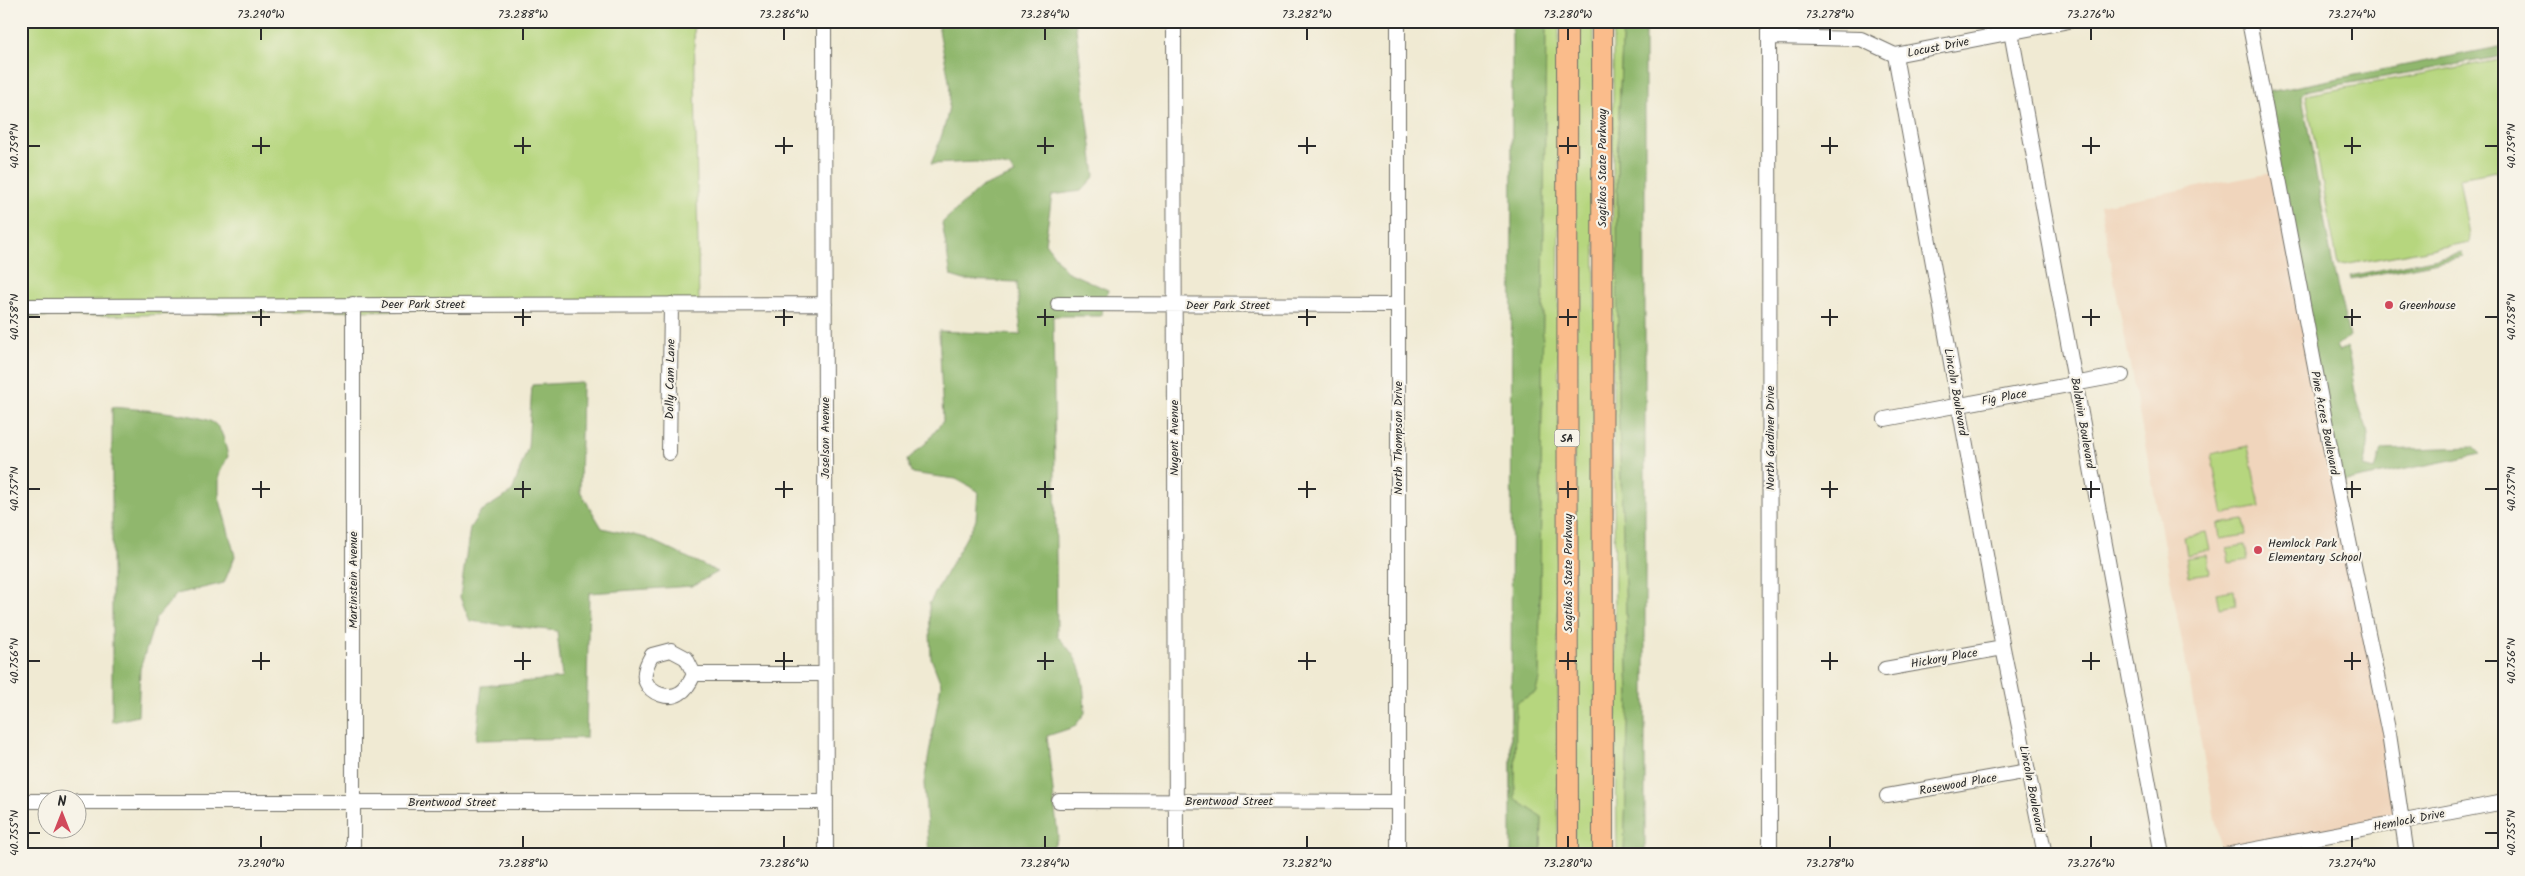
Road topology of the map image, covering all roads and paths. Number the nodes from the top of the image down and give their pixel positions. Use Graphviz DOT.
graph roads {
  1 [pos="824,21"];
  2 [pos="1174,21"];
  3 [pos="1398,21"];
  4 [pos="1567,21"];
  5 [pos="1602,21"];
  6 [pos="1769,21"];
  7 [pos="2069,21"];
  8 [pos="2249,21"];
  9 [pos="2010,27"];
  10 [pos="1769,37"];
  11 [pos="1895,55"];
  12 [pos="353,304"];
  13 [pos="671,304"];
  14 [pos="825,304"];
  15 [pos="1058,304"];
  16 [pos="1174,305"];
  17 [pos="1398,305"];
  18 [pos="21,306"];
  19 [pos="2122,375"];
  20 [pos="2076,384"];
  21 [pos="1959,405"];
  22 [pos="1885,419"];
  23 [pos="669,453"];
  24 [pos="2003,648"];
  25 [pos="1885,669"];
  26 [pos="694,674"];
  27 [pos="826,674"];
  28 [pos="2028,771"];
  29 [pos="1887,796"];
  30 [pos="1059,801"];
  31 [pos="1176,801"];
  32 [pos="21,802"];
  33 [pos="38,802"];
  34 [pos="88,802"];
  35 [pos="353,802"];
  36 [pos="826,802"];
  37 [pos="1398,802"];
  38 [pos="2504,802"];
  39 [pos="2402,822"];
  40 [pos="2312,838"];
  41 [pos="353,855"];
  42 [pos="826,855"];
  43 [pos="1176,855"];
  44 [pos="1398,855"];
  45 [pos="1568,855"];
  46 [pos="1603,855"];
  47 [pos="1770,855"];
  48 [pos="2045,855"];
  49 [pos="2162,855"];
  50 [pos="2225,855"];
  51 [pos="2315,855"];
  52 [pos="2408,855"];
  1 -- 14 [label="street, Joselson Avenue"];
  2 -- 16 [label="street, Nugent Avenue"];
  3 -- 17 [label="street, North Thompson Drive"];
  4 -- 45 [label="highway, Sagtikos State Parkway / SA"];
  5 -- 46 [label="highway, Sagtikos State Parkway"];
  6 -- 10 [label="street, North Gardiner Drive"];
  7 -- 9 [label="street, Locust Drive"];
  8 -- 39 [label="street, Pine Acres Boulevard"];
  9 -- 11 [label="street, Locust Drive"];
  9 -- 20 [label="street, Baldwin Boulevard"];
  10 -- 11 [label="street"];
  10 -- 47 [label="street, North Gardiner Drive"];
  11 -- 21 [label="street, Lincoln Boulevard"];
  12 -- 13 [label="street, Deer Park Street"];
  12 -- 18 [label="street, Deer Park Street"];
  12 -- 35 [label="street, Martinstein Avenue"];
  13 -- 14 [label="street, Deer Park Street"];
  13 -- 23 [label="street, Dolly Cam Lane"];
  14 -- 27 [label="street, Joselson Avenue"];
  15 -- 16 [label="street, Deer Park Street"];
  16 -- 17 [label="street, Deer Park Street"];
  16 -- 31 [label="street, Nugent Avenue"];
  17 -- 37 [label="street, North Thompson Drive"];
  19 -- 20 [label="street, Fig Place"];
  20 -- 21 [label="street, Fig Place"];
  20 -- 49 [label="street, Baldwin Boulevard"];
  21 -- 22 [label="street, Fig Place"];
  21 -- 24 [label="street, Lincoln Boulevard"];
  24 -- 25 [label="street, Hickory Place"];
  24 -- 28 [label="street, Lincoln Boulevard"];
  26 -- 27 [label="street"];
  27 -- 36 [label="street, Joselson Avenue"];
  28 -- 29 [label="street, Rosewood Place"];
  28 -- 48 [label="street, Lincoln Boulevard"];
  30 -- 31 [label="street, Brentwood Street"];
  31 -- 37 [label="street, Brentwood Street"];
  31 -- 43 [label="street, Nugent Avenue"];
  32 -- 33 [label="street"];
  34 -- 35 [label="street, Brentwood Street"];
  35 -- 36 [label="street, Brentwood Street"];
  35 -- 41 [label="street, Martinstein Avenue"];
  36 -- 42 [label="street, Joselson Avenue"];
  37 -- 44 [label="street, North Thompson Drive"];
  38 -- 39 [label="street, Hemlock Drive"];
  39 -- 40 [label="street, Hemlock Drive"];
  39 -- 52 [label="street, Pine Acres Boulevard"];
  40 -- 50 [label="street, Hemlock Drive"];
  40 -- 51 [label="street"];
}
